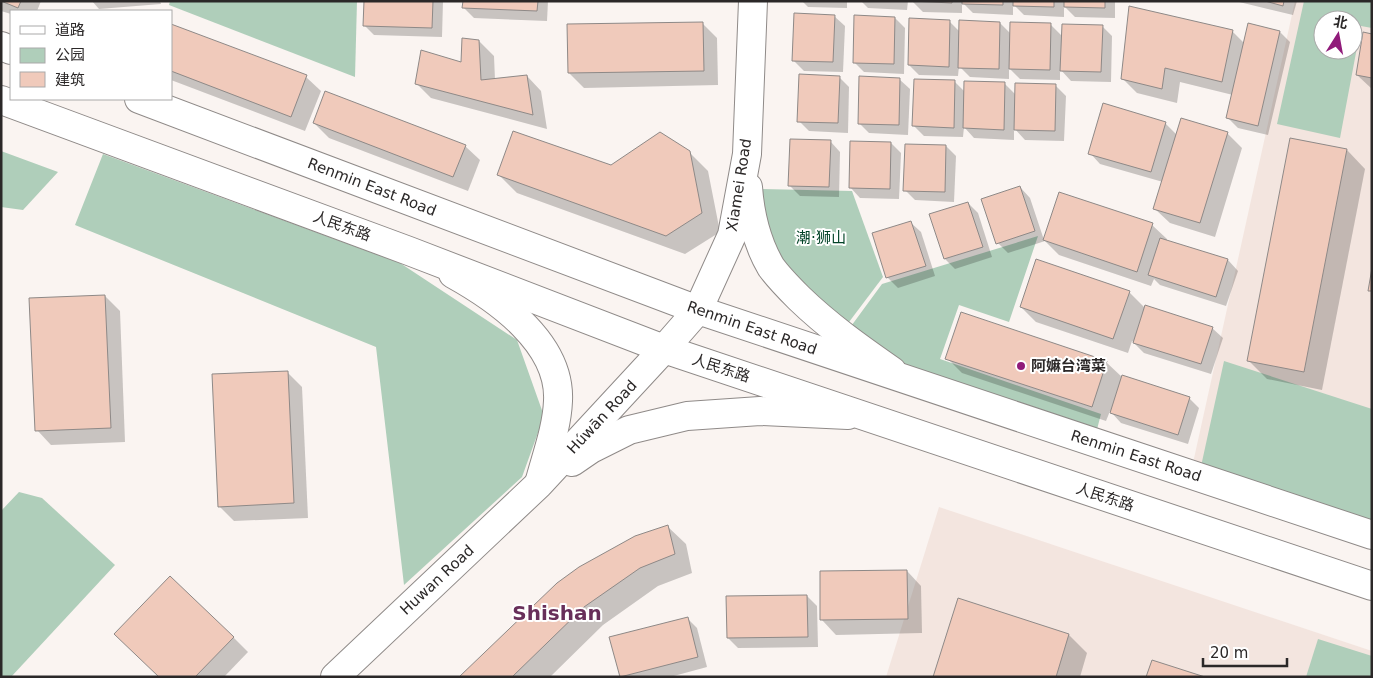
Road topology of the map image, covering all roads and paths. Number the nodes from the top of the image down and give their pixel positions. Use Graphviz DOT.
graph roads {
  1 [pos="753,1"];
  2 [pos="1,100"];
  3 [pos="142,100"];
  4 [pos="747,154"];
  5 [pos="409,251"];
  6 [pos="698,310"];
  7 [pos="664,349"];
  8 [pos="901,378"];
  9 [pos="864,416"];
  10 [pos="539,484"];
  11 [pos="1372,535"];
  12 [pos="1372,586"];
  13 [pos="335,677"];
  1 -- 4 [label="main road, Xiamei Road"];
  2 -- 5 [label="main road, 人民东路"];
  3 -- 6 [label="main road, Renmin East Road"];
  4 -- 6 [label="main road, Xiamei Road"];
  4 -- 8 [label="main road"];
  5 -- 7 [label="main road, 人民东路"];
  5 -- 10 [label="main road"];
  6 -- 7 [label="main road, Xiamei Road"];
  6 -- 8 [label="main road, Renmin East Road"];
  7 -- 9 [label="main road, 人民东路"];
  7 -- 10 [label="main road, Húwān Road"];
  8 -- 11 [label="main road, Renmin East Road"];
  9 -- 10 [label="main road"];
  9 -- 12 [label="main road, 人民东路"];
  10 -- 13 [label="main road, Huwan Road"];
}
